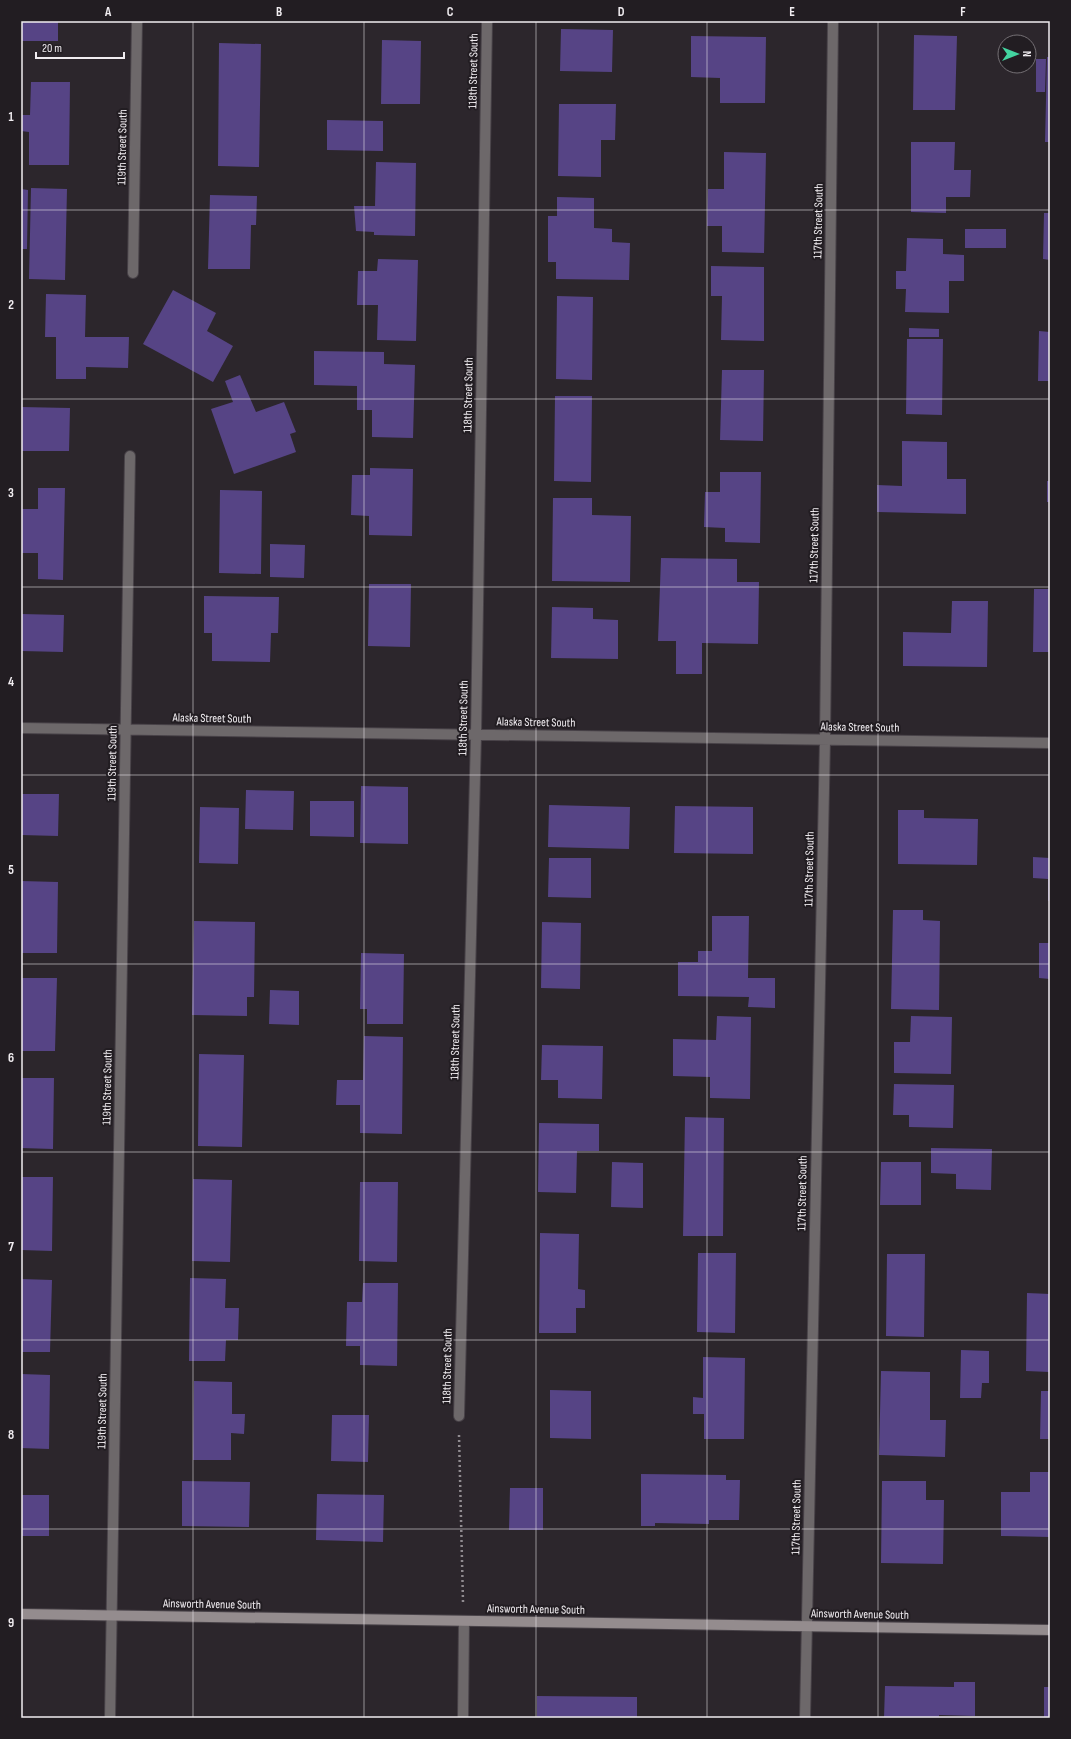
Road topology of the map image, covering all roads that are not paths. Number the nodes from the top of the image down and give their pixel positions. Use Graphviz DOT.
graph roads {
  1 [pos="137,21"];
  2 [pos="487,21"];
  3 [pos="833,21"];
  4 [pos="133,273"];
  5 [pos="130,456"];
  6 [pos="21,728"];
  7 [pos="126,730"];
  8 [pos="476,735"];
  9 [pos="825,740"];
  10 [pos="1050,743"];
  11 [pos="459,1416"];
  12 [pos="21,1614"];
  13 [pos="112,1616"];
  14 [pos="464,1621"];
  15 [pos="806,1626"];
  16 [pos="1050,1630"];
  17 [pos="110,1718"];
  18 [pos="463,1718"];
  19 [pos="805,1718"];
  1 -- 4 [label="street, 119th Street South"];
  2 -- 8 [label="street, 118th Street South"];
  3 -- 9 [label="street, 117th Street South"];
  5 -- 7 [label="street, 119th Street South"];
  6 -- 7 [label="street, Alaska Street South"];
  7 -- 8 [label="street, Alaska Street South"];
  7 -- 13 [label="street, 119th Street South"];
  8 -- 9 [label="street, Alaska Street South"];
  8 -- 11 [label="street, 118th Street South"];
  9 -- 10 [label="street, Alaska Street South"];
  9 -- 15 [label="street, 117th Street South"];
  12 -- 13 [label="street, Ainsworth Avenue South"];
  13 -- 14 [label="street, Ainsworth Avenue South"];
  13 -- 17 [label="street, 119th Street South"];
  14 -- 15 [label="street, Ainsworth Avenue South"];
  14 -- 18 [label="street"];
  15 -- 16 [label="street, Ainsworth Avenue South"];
  15 -- 19 [label="street, 117th Street South"];
}
